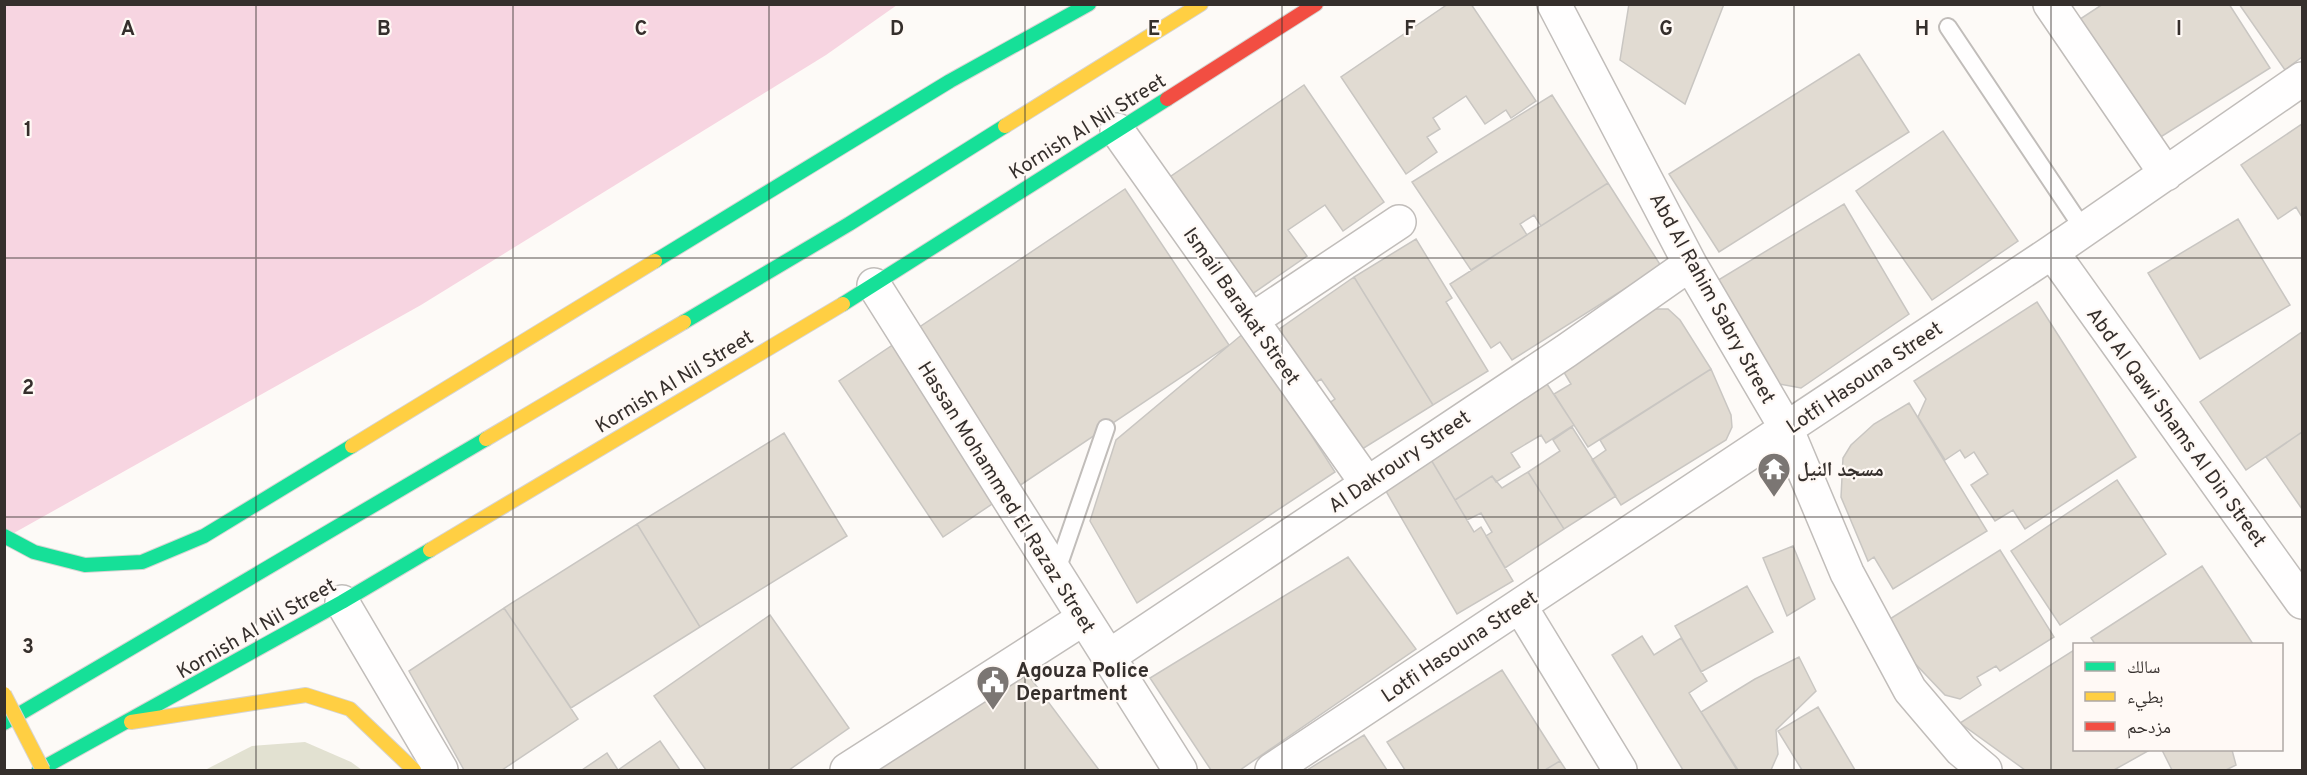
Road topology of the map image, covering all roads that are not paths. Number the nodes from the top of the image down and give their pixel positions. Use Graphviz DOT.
graph roads {
  1 [pos="1089,4"];
  2 [pos="1201,4"];
  3 [pos="1316,4"];
  4 [pos="1554,4"];
  5 [pos="2050,4"];
  6 [pos="1948,27"];
  7 [pos="2302,79"];
  8 [pos="1117,130"];
  9 [pos="2166,174"];
  10 [pos="1399,222"];
  11 [pos="2084,230"];
  12 [pos="2052,252"];
  13 [pos="1690,264"];
  14 [pos="874,285"];
  15 [pos="1251,320"];
  16 [pos="1106,428"];
  17 [pos="1786,428"];
  18 [pos="1366,482"];
  19 [pos="4,536"];
  20 [pos="1056,574"];
  21 [pos="342,602"];
  22 [pos="2302,602"];
  23 [pos="1520,606"];
  24 [pos="1084,618"];
  25 [pos="1108,657"];
  26 [pos="4,694"];
  27 [pos="131,722"];
  28 [pos="4,723"];
  29 [pos="41,771"];
  30 [pos="414,771"];
  31 [pos="441,771"];
  32 [pos="847,771"];
  33 [pos="1180,771"];
  34 [pos="1272,771"];
  35 [pos="1620,771"];
  36 [pos="1985,771"];
  1 -- 19 [label="main road"];
  2 -- 28 [label="main road"];
  3 -- 8 [label="main road, Kornish Al Nil Street"];
  4 -- 13 [label="street, Abd Al Rahim Sabry Street"];
  5 -- 9 [label="street"];
  6 -- 11 [label="lane"];
  7 -- 9 [label="street, Lotfi Hasouna Street"];
  8 -- 14 [label="main road, Kornish Al Nil Street"];
  8 -- 15 [label="street, Ismail Barakat Street"];
  9 -- 11 [label="street, Lotfi Hasouna Street"];
  10 -- 15 [label="street"];
  11 -- 12 [label="street, Lotfi Hasouna Street"];
  12 -- 17 [label="street, Lotfi Hasouna Street"];
  12 -- 22 [label="street, Abd Al Qawi Shams Al Din Street"];
  13 -- 17 [label="street, Abd Al Rahim Sabry Street"];
  13 -- 18 [label="street, Al Dakroury Street"];
  14 -- 20 [label="street, Hassan Mohammed El Razaz Street"];
  14 -- 21 [label="main road, Kornish Al Nil Street"];
  15 -- 18 [label="street, Ismail Barakat Street"];
  16 -- 20 [label="lane"];
  17 -- 23 [label="street, Lotfi Hasouna Street"];
  17 -- 36 [label="street, Abd Al Rahim Sabry Street"];
  18 -- 25 [label="street, Al Dakroury Street"];
  20 -- 24 [label="street, Hassan Mohammed El Razaz Street"];
  21 -- 27 [label="main road, Kornish Al Nil Street"];
  21 -- 31 [label="street"];
  23 -- 34 [label="street, Lotfi Hasouna Street"];
  23 -- 35 [label="street"];
  24 -- 25 [label="street, Hassan Mohammed El Razaz Street"];
  24 -- 32 [label="street"];
  25 -- 33 [label="street, Hassan Mohammed El Razaz Street"];
  26 -- 29 [label="main road, bridge"];
  27 -- 29 [label="main road, Kornish Al Nil Street"];
  27 -- 30 [label="main road"];
}
